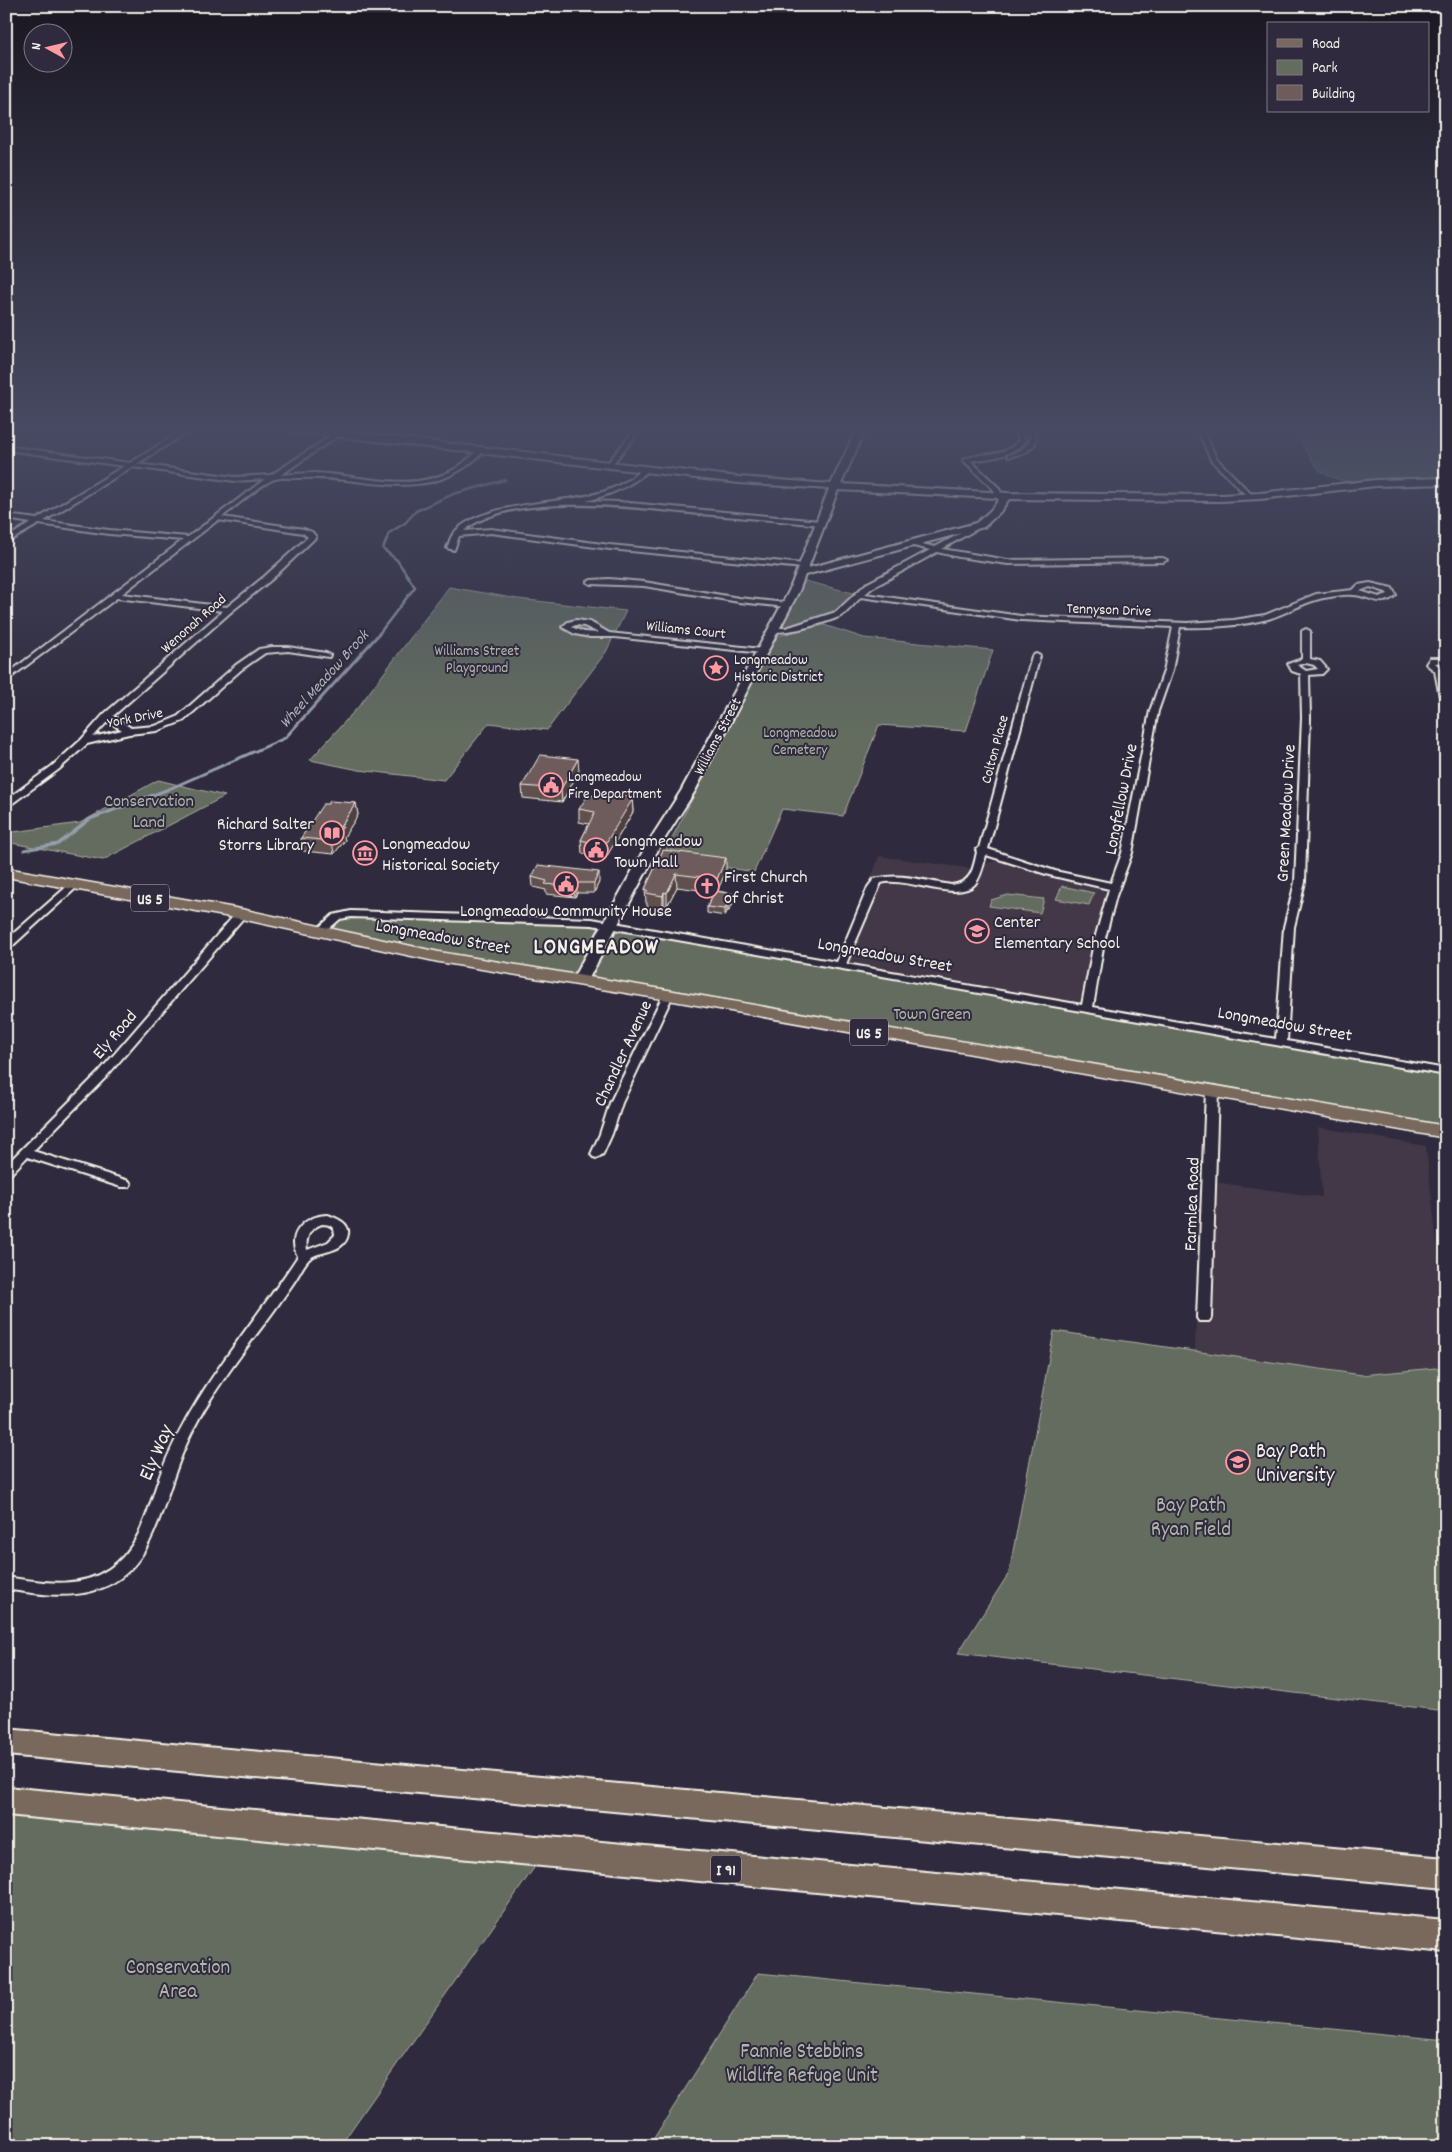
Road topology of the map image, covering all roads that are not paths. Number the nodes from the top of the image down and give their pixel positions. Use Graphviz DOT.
graph roads {
  1 [pos="25,528"];
  2 [pos="86,528"];
  3 [pos="129,528"];
  4 [pos="203,528"];
  5 [pos="287,528"];
  6 [pos="464,528"];
  7 [pos="484,528"];
  8 [pos="818,528"];
  9 [pos="967,528"];
  10 [pos="974,528"];
  11 [pos="491,531"];
  12 [pos="144,533"];
  13 [pos="458,534"];
  14 [pos="190,539"];
  15 [pos="6,541"];
  16 [pos="912,543"];
  17 [pos="452,548"];
  18 [pos="935,550"];
  19 [pos="1163,560"];
  20 [pos="802,570"];
  21 [pos="591,582"];
  22 [pos="1355,592"];
  23 [pos="860,595"];
  24 [pos="117,596"];
  25 [pos="786,605"];
  26 [pos="229,609"];
  27 [pos="1177,624"];
  28 [pos="773,630"];
  29 [pos="1306,631"];
  30 [pos="607,635"];
  31 [pos="762,651"];
  32 [pos="326,655"];
  33 [pos="1036,656"];
  34 [pos="1446,660"];
  35 [pos="1306,661"];
  36 [pos="1442,669"];
  37 [pos="1305,673"];
  38 [pos="6,679"];
  39 [pos="1446,707"];
  40 [pos="107,716"];
  41 [pos="129,731"];
  42 [pos="84,742"];
  43 [pos="6,805"];
  44 [pos="981,850"];
  45 [pos="6,872"];
  46 [pos="74,885"];
  47 [pos="1114,887"];
  48 [pos="241,914"];
  49 [pos="610,925"];
  50 [pos="320,931"];
  51 [pos="6,946"];
  52 [pos="840,966"];
  53 [pos="580,980"];
  54 [pos="668,995"];
  55 [pos="1088,1009"];
  56 [pos="1281,1043"];
  57 [pos="1446,1072"];
  58 [pos="1212,1090"];
  59 [pos="1446,1132"];
  60 [pos="26,1153"];
  61 [pos="597,1154"];
  62 [pos="6,1172"];
  63 [pos="125,1184"];
  64 [pos="305,1255"];
  65 [pos="1204,1318"];
  66 [pos="6,1583"];
  67 [pos="6,1742"];
  68 [pos="6,1802"];
  69 [pos="1446,1874"];
  70 [pos="1446,1936"];
  1 -- 15 [label="street"];
  2 -- 12 [label="street"];
  3 -- 12 [label="street"];
  4 -- 14 [label="street"];
  5 -- 26 [label="street, Wenonah Road"];
  6 -- 13 [label="street"];
  7 -- 11 [label="street"];
  8 -- 20 [label="main road, Williams Street"];
  9 -- 16 [label="main road"];
  10 -- 18 [label="street"];
  11 -- 13 [label="street"];
  11 -- 20 [label="street"];
  12 -- 14 [label="street"];
  13 -- 17 [label="street"];
  14 -- 24 [label="street"];
  16 -- 18 [label="street"];
  16 -- 20 [label="main road"];
  18 -- 19 [label="street"];
  18 -- 23 [label="street"];
  20 -- 25 [label="main road, Williams Street"];
  21 -- 25 [label="street"];
  22 -- 27 [label="street, Tennyson Drive"];
  23 -- 27 [label="street, Tennyson Drive"];
  23 -- 28 [label="street"];
  24 -- 26 [label="street"];
  24 -- 38 [label="street"];
  25 -- 28 [label="main road, Williams Street"];
  26 -- 40 [label="street, Wenonah Road"];
  27 -- 47 [label="street, Longfellow Drive"];
  28 -- 31 [label="main road, Williams Street"];
  29 -- 35 [label="street"];
  30 -- 31 [label="street, Williams Court"];
  31 -- 49 [label="main road, Williams Street"];
  32 -- 41 [label="street, York Drive"];
  33 -- 44 [label="street, Colton Place"];
  34 -- 36 [label="street"];
  35 -- 37 [label="street, Green Meadow Drive"];
  35 -- 37 [label="street"];
  36 -- 39 [label="street"];
  37 -- 56 [label="street, Green Meadow Drive"];
  40 -- 41 [label="street"];
  40 -- 42 [label="street, Wenonah Road"];
  41 -- 42 [label="street, York Drive"];
  42 -- 43 [label="street, York Drive"];
  44 -- 47 [label="street"];
  44 -- 52 [label="street, Colton Place"];
  45 -- 46 [label="main road, Longmeadow Street / US 5"];
  46 -- 48 [label="main road, Longmeadow Street / US 5"];
  46 -- 51 [label="street"];
  47 -- 55 [label="street, Longfellow Drive"];
  48 -- 50 [label="main road, Longmeadow Street / US 5"];
  48 -- 60 [label="street, Ely Road"];
  49 -- 50 [label="street, Longmeadow Street"];
  49 -- 52 [label="street, Longmeadow Street"];
  49 -- 53 [label="main road, Williams Street"];
  50 -- 53 [label="main road, Longmeadow Street / US 5"];
  52 -- 55 [label="street, Longmeadow Street"];
  53 -- 54 [label="main road, Longmeadow Street / US 5"];
  54 -- 58 [label="main road, Longmeadow Street / US 5"];
  54 -- 61 [label="street, Chandler Avenue"];
  55 -- 56 [label="street, Longmeadow Street"];
  56 -- 57 [label="street, Longmeadow Street"];
  58 -- 59 [label="main road, Longmeadow Street / US 5"];
  58 -- 65 [label="street, Farmlea Road"];
  60 -- 62 [label="street, Ely Road"];
  60 -- 63 [label="street"];
  64 -- 66 [label="street, Ely Way"];
  67 -- 69 [label="highway"];
  68 -- 70 [label="highway, I 91"];
}
